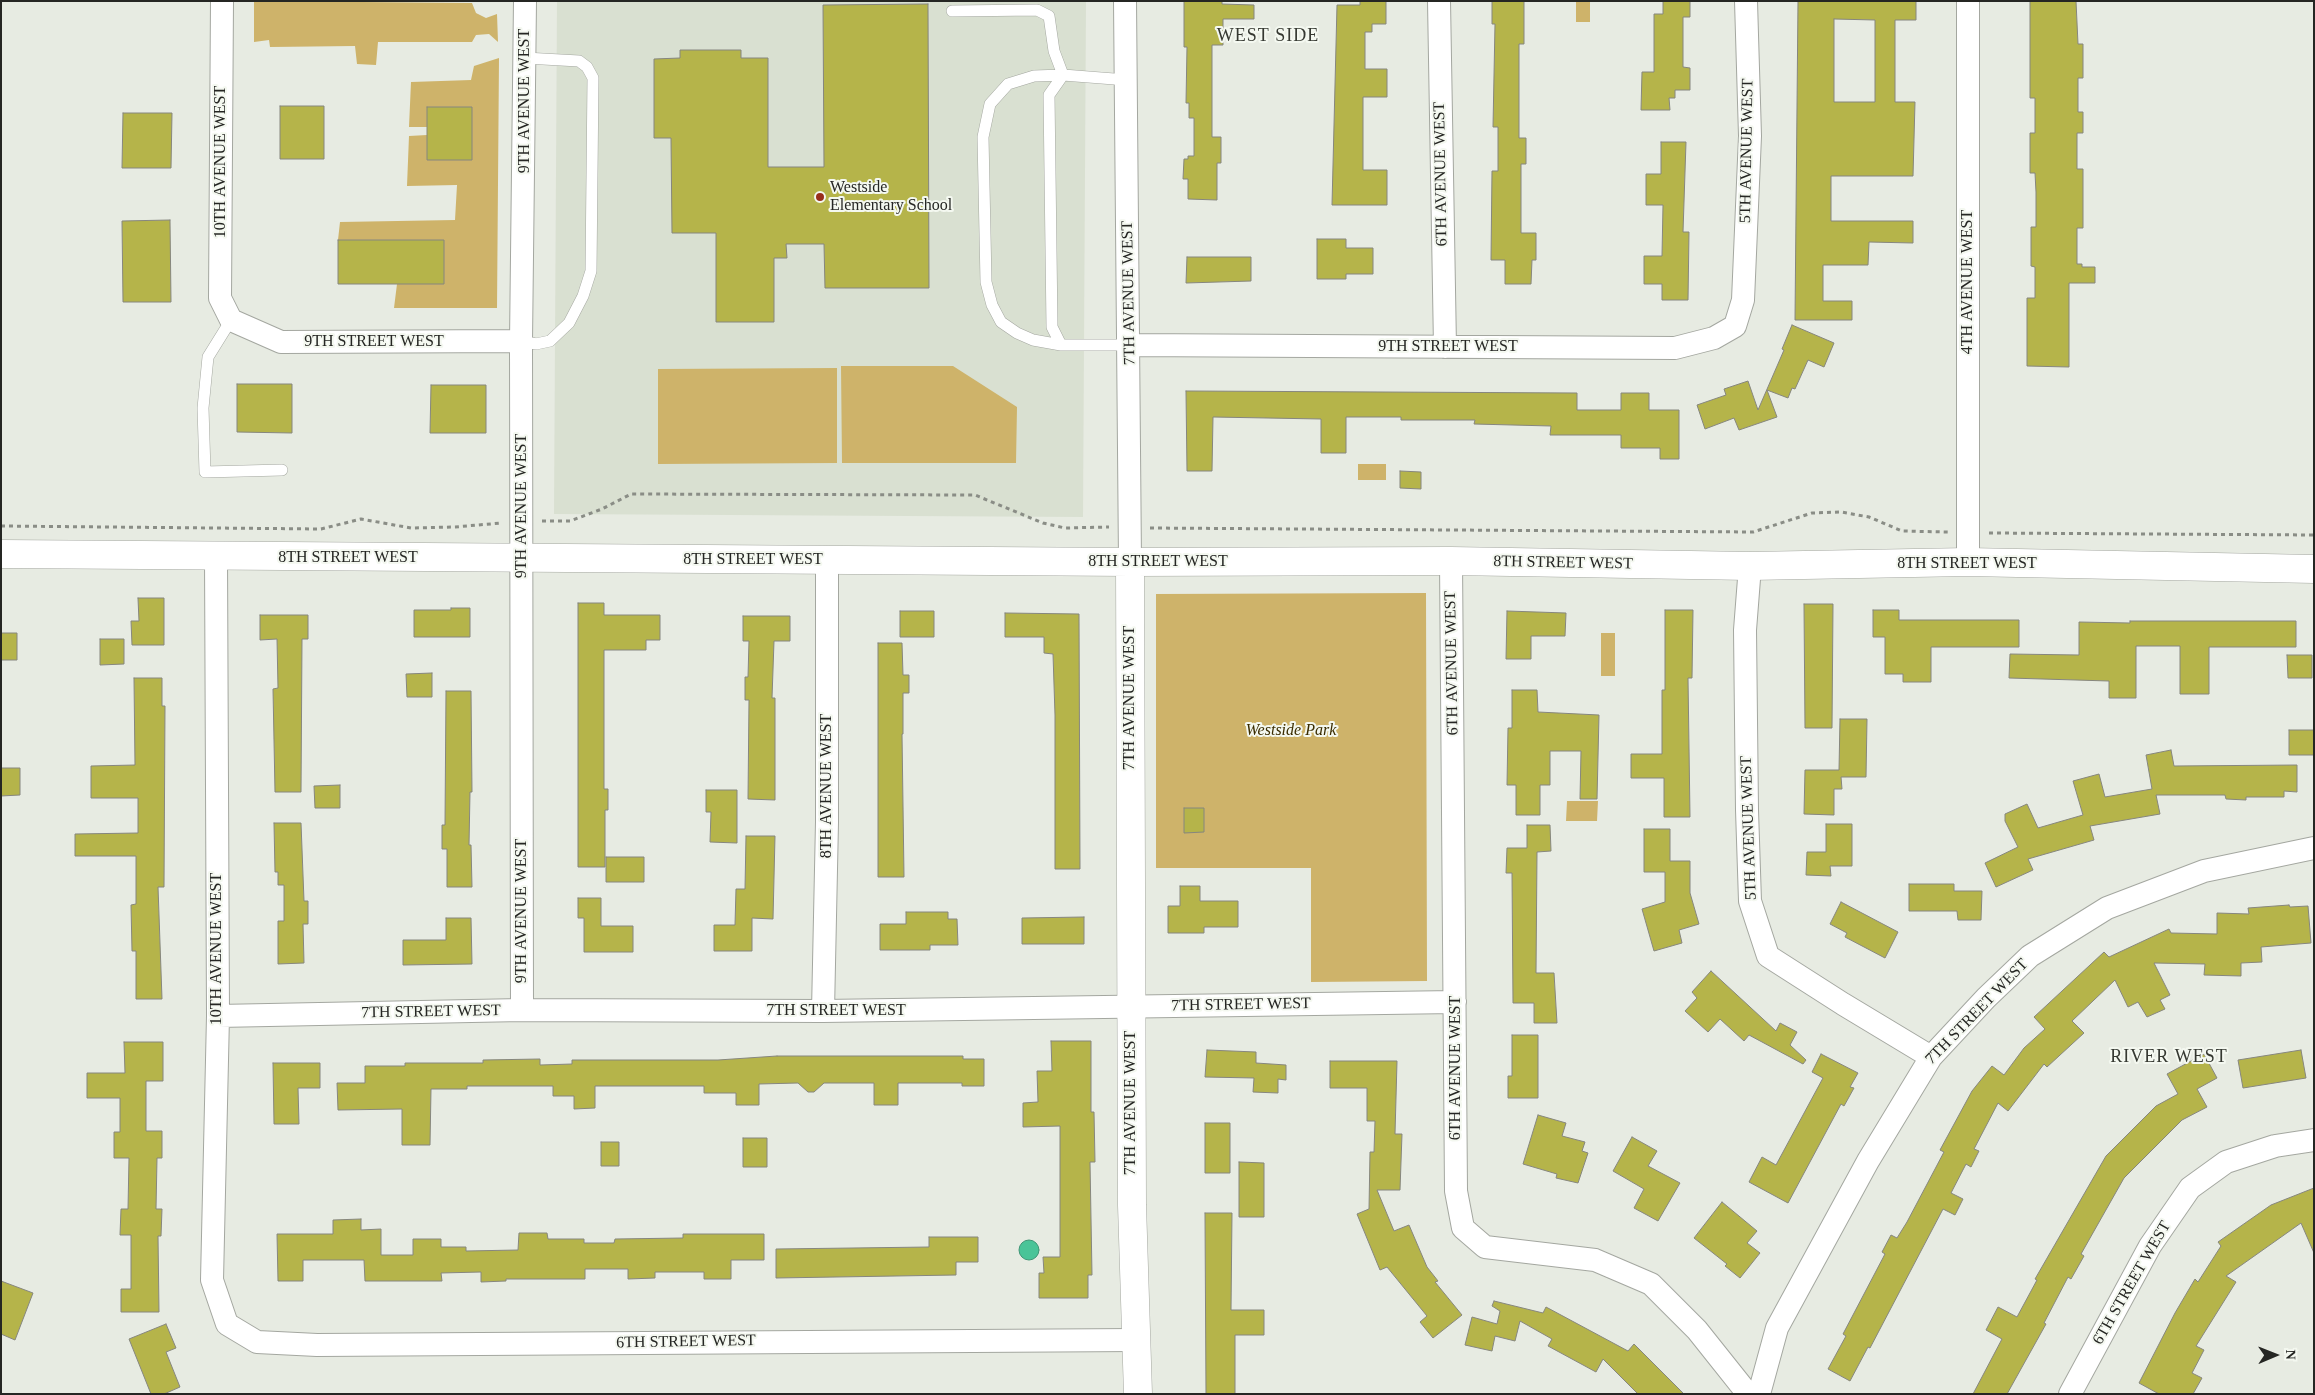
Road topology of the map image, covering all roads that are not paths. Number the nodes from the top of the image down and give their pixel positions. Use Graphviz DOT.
graph roads {
  1 [pos="222,1"];
  2 [pos="525,1"];
  3 [pos="1125,1"];
  4 [pos="1440,1"];
  5 [pos="1746,1"];
  6 [pos="1968,1"];
  7 [pos="952,10"];
  8 [pos="525,58"];
  9 [pos="1063,75"];
  10 [pos="1126,80"];
  11 [pos="1743,300"];
  12 [pos="230,320"];
  13 [pos="522,341"];
  14 [pos="1061,344"];
  15 [pos="1129,346"];
  16 [pos="1445,347"];
  17 [pos="282,470"];
  18 [pos="1,554"];
  19 [pos="216,557"];
  20 [pos="522,560"];
  21 [pos="827,560"];
  22 [pos="1451,561"];
  23 [pos="1130,562"];
  24 [pos="1968,562"];
  25 [pos="1750,566"];
  26 [pos="2314,569"];
  27 [pos="2314,848"];
  28 [pos="1455,1002"];
  29 [pos="1131,1007"];
  30 [pos="522,1010"];
  31 [pos="823,1011"];
  32 [pos="218,1016"];
  33 [pos="1931,1056"];
  34 [pos="2314,1140"];
  35 [pos="239,1331"];
  36 [pos="1136,1340"];
  37 [pos="1138,1394"];
  38 [pos="1748,1394"];
  39 [pos="1758,1394"];
  40 [pos="2070,1394"];
  1 -- 12 [label="street, 10TH AVENUE WEST"];
  2 -- 8 [label="street, 9TH AVENUE WEST"];
  3 -- 10 [label="street, 7TH AVENUE WEST"];
  4 -- 16 [label="street, 6TH AVENUE WEST"];
  5 -- 11 [label="street, 5TH AVENUE WEST"];
  6 -- 24 [label="street, 4TH AVENUE WEST"];
  7 -- 9 [label="lane"];
  8 -- 13 [label="street, 9TH AVENUE WEST"];
  8 -- 13 [label="lane"];
  9 -- 10 [label="lane"];
  9 -- 14 [label="lane"];
  9 -- 14 [label="lane"];
  10 -- 15 [label="street, 7TH AVENUE WEST"];
  11 -- 16 [label="street, 9TH STREET WEST"];
  12 -- 13 [label="street, 9TH STREET WEST"];
  12 -- 17 [label="lane"];
  13 -- 20 [label="street, 9TH AVENUE WEST"];
  14 -- 15 [label="lane"];
  15 -- 16 [label="street, 9TH STREET WEST"];
  15 -- 23 [label="street, 7TH AVENUE WEST"];
  18 -- 19 [label="street, 8TH STREET WEST"];
  19 -- 20 [label="street, 8TH STREET WEST"];
  19 -- 32 [label="street, 10TH AVENUE WEST"];
  20 -- 21 [label="street, 8TH STREET WEST"];
  20 -- 30 [label="street, 9TH AVENUE WEST"];
  21 -- 23 [label="street, 8TH STREET WEST"];
  21 -- 31 [label="street, 8TH AVENUE WEST"];
  22 -- 23 [label="street, 8TH STREET WEST"];
  22 -- 25 [label="street, 8TH STREET WEST"];
  22 -- 28 [label="street, 6TH AVENUE WEST"];
  23 -- 29 [label="street, 7TH AVENUE WEST"];
  24 -- 25 [label="street, 8TH STREET WEST"];
  24 -- 26 [label="street, 8TH STREET WEST"];
  25 -- 33 [label="street, 5TH AVENUE WEST"];
  27 -- 33 [label="street, 7TH STREET WEST"];
  28 -- 29 [label="street, 7TH STREET WEST"];
  28 -- 38 [label="street, 6TH AVENUE WEST"];
  29 -- 31 [label="street, 7TH STREET WEST"];
  29 -- 36 [label="street, 7TH AVENUE WEST"];
  30 -- 31 [label="street, 7TH STREET WEST"];
  30 -- 32 [label="street, 7TH STREET WEST"];
  32 -- 35 [label="street, 10TH AVENUE WEST"];
  33 -- 39 [label="street, 7TH STREET WEST"];
  34 -- 40 [label="street, 6TH STREET WEST"];
  35 -- 36 [label="street, 6TH STREET WEST"];
  36 -- 37 [label="street, 7TH AVENUE WEST"];
}
